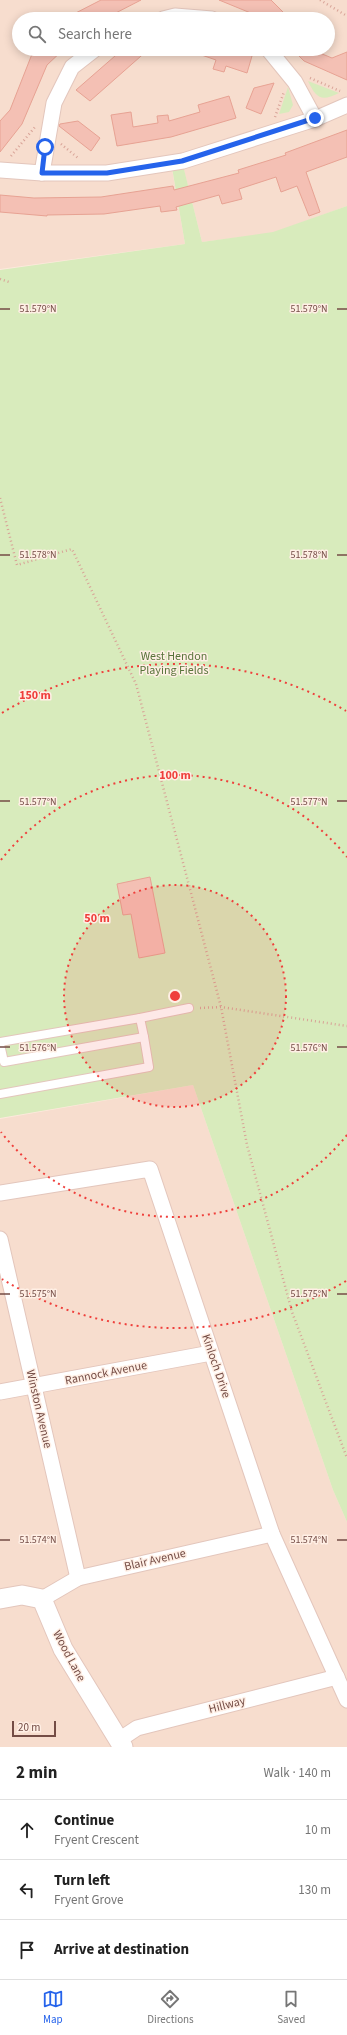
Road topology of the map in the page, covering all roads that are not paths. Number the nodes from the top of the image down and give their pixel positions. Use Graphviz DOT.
graph roads {
  1 [pos="86,56"];
  2 [pos="274,56"];
  3 [pos="347,105"];
  4 [pos="315,118"];
  5 [pos="3,170"];
  6 [pos="42,173"];
  7 [pos="189,1008"];
  8 [pos="140,1018"];
  9 [pos="144,1038"];
  10 [pos="0,1043"];
  11 [pos="0,1094"];
  12 [pos="0,1193"];
  13 [pos="0,1239"];
  14 [pos="212,1353"];
  15 [pos="34,1386"];
  16 [pos="0,1392"];
  17 [pos="272,1534"];
  18 [pos="78,1578"];
  19 [pos="0,1599"];
  20 [pos="42,1599"];
  21 [pos="337,1677"];
  22 [pos="347,1700"];
  23 [pos="121,1744"];
  1 -- 6 [label="street"];
  2 -- 4 [label="street"];
  3 -- 4 [label="street"];
  4 -- 6 [label="street"];
  5 -- 6 [label="street"];
  7 -- 8 [label="lane"];
  8 -- 9 [label="lane"];
  8 -- 10 [label="lane"];
  9 -- 10 [label="lane"];
  9 -- 11 [label="lane"];
  12 -- 14 [label="street, Kinloch Drive"];
  13 -- 15 [label="street, Winston Avenue"];
  14 -- 15 [label="street, Rannock Avenue"];
  14 -- 17 [label="street, Kinloch Drive"];
  15 -- 16 [label="street, Rannock Avenue"];
  15 -- 18 [label="street, Winston Avenue"];
  17 -- 18 [label="street, Blair Avenue"];
  17 -- 21 [label="street, Kinloch Drive"];
  18 -- 20 [label="street, Blair Avenue"];
  19 -- 20 [label="street"];
  20 -- 23 [label="street, Wood Lane"];
  21 -- 22 [label="street, Kinloch Drive"];
  21 -- 23 [label="street, Hillway"];
}
